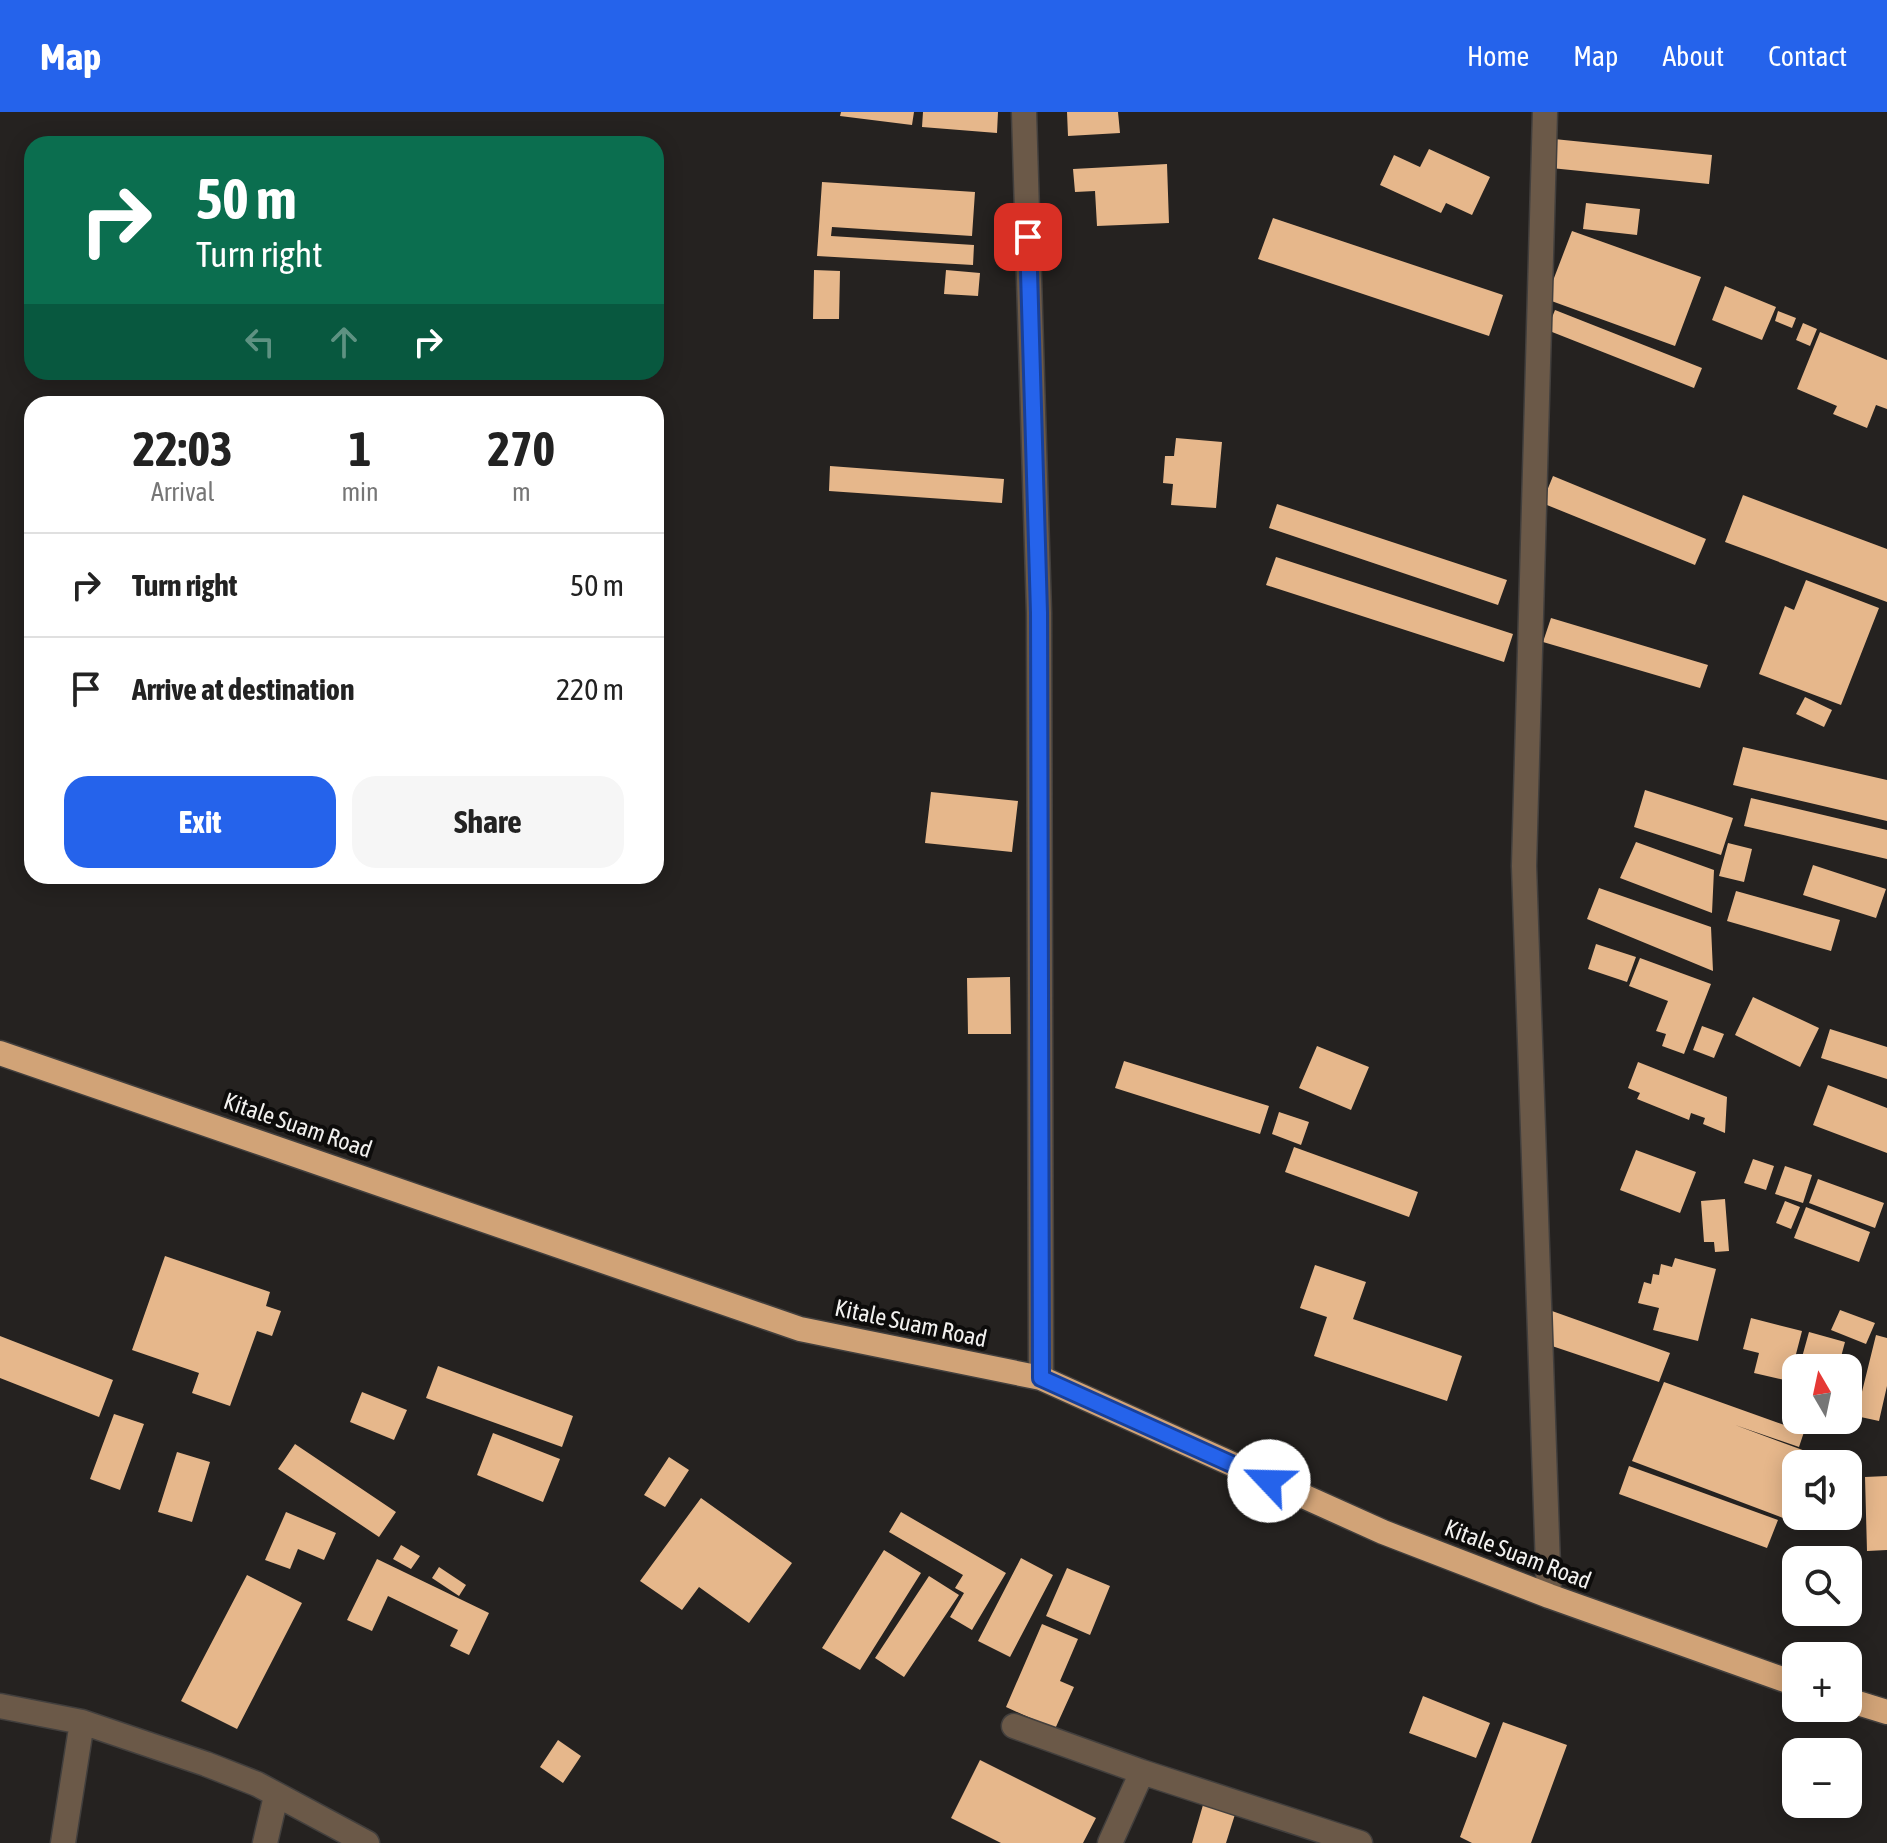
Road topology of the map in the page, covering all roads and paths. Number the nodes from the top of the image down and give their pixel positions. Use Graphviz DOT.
graph roads {
  1 [pos="1024,112"];
  2 [pos="1545,112"];
  3 [pos="0,1053"];
  4 [pos="1041,1378"];
  5 [pos="1549,1596"];
  6 [pos="1782,1679"];
  7 [pos="1862,1704"];
  8 [pos="0,1706"];
  9 [pos="1887,1712"];
  10 [pos="82,1722"];
  11 [pos="1014,1726"];
  12 [pos="1142,1772"];
  13 [pos="276,1796"];
  14 [pos="63,1843"];
  15 [pos="265,1843"];
  16 [pos="367,1843"];
  17 [pos="1110,1843"];
  18 [pos="1360,1843"];
  1 -- 4 [label="street"];
  2 -- 5 [label="street"];
  3 -- 4 [label="highway, Kitale Suam Road"];
  4 -- 5 [label="highway, Kitale Suam Road"];
  5 -- 6 [label="highway, Kitale Suam Road"];
  7 -- 9 [label="highway"];
  8 -- 10 [label="street"];
  10 -- 13 [label="street"];
  10 -- 14 [label="street"];
  11 -- 12 [label="street"];
  12 -- 17 [label="street"];
  12 -- 18 [label="street"];
  13 -- 15 [label="street"];
  13 -- 16 [label="street"];
}
